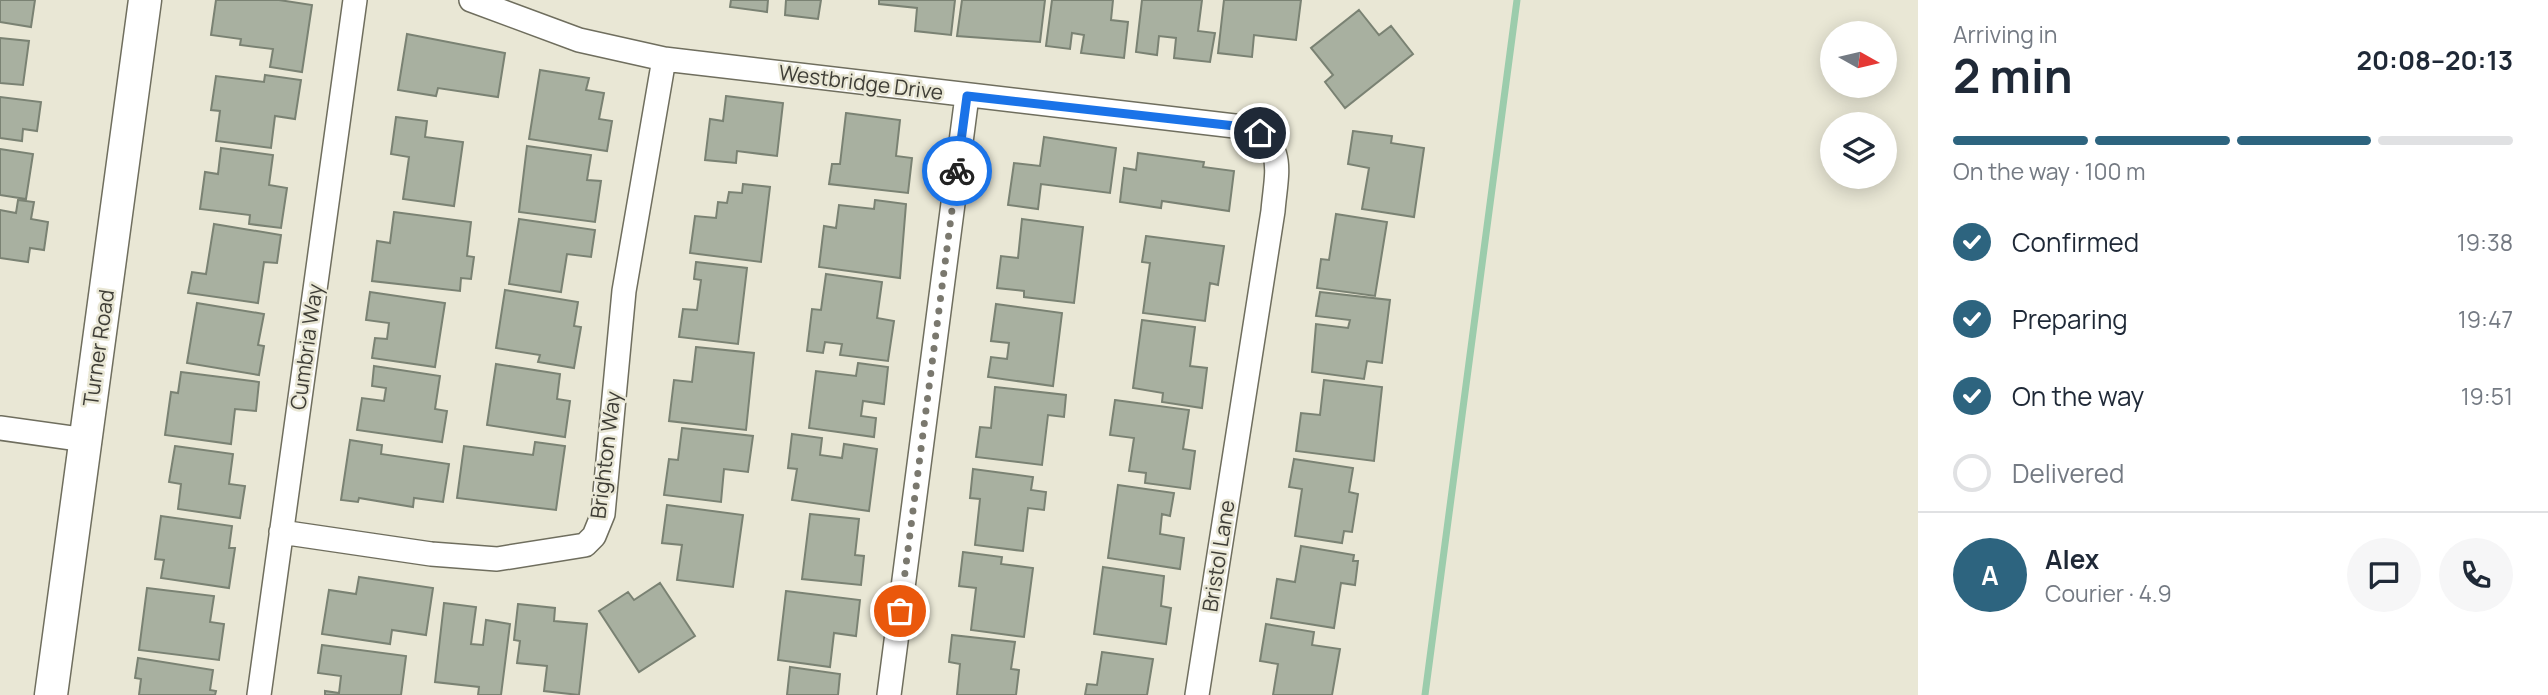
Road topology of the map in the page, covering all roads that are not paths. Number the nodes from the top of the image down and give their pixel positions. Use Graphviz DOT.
graph roads {
  1 [pos="145,0"];
  2 [pos="355,0"];
  3 [pos="471,0"];
  4 [pos="664,59"];
  5 [pos="967,96"];
  6 [pos="1241,417"];
  7 [pos="0,428"];
  8 [pos="86,440"];
  9 [pos="281,532"];
  10 [pos="51,695"];
  11 [pos="259,695"];
  12 [pos="889,695"];
  13 [pos="1197,695"];
  1 -- 8 [label="main road, Turner Road"];
  2 -- 9 [label="street, Cumbria Way"];
  3 -- 4 [label="street, Westbridge Drive"];
  4 -- 5 [label="street, Westbridge Drive"];
  4 -- 9 [label="street, Brighton Way"];
  5 -- 6 [label="street, Westbridge Drive"];
  5 -- 12 [label="street"];
  6 -- 13 [label="street, Bristol Lane"];
  7 -- 8 [label="street"];
  8 -- 10 [label="main road, Turner Road"];
  9 -- 11 [label="street, Cumbria Way"];
}
